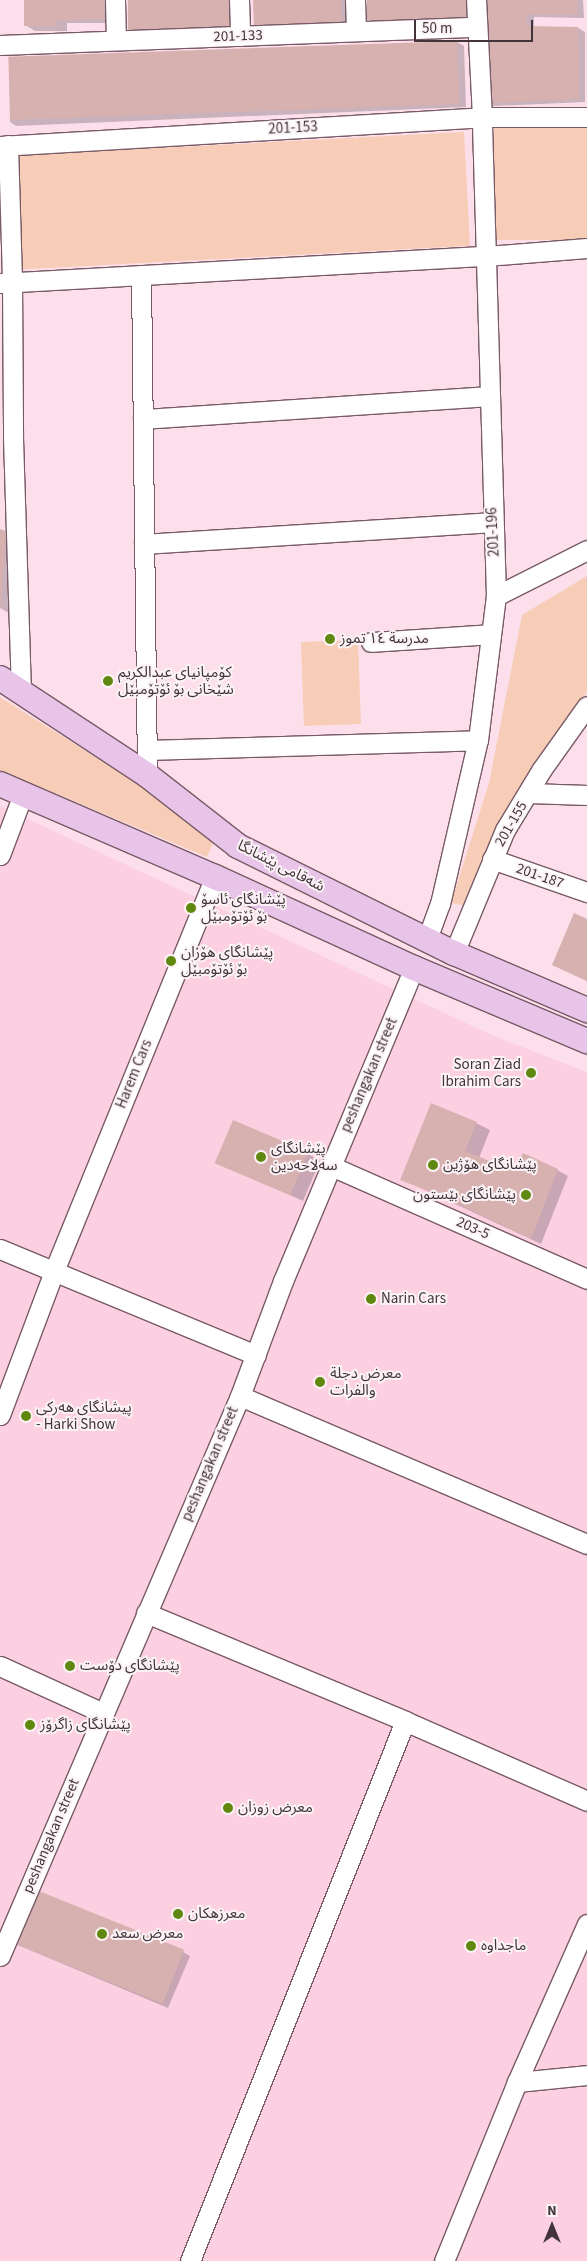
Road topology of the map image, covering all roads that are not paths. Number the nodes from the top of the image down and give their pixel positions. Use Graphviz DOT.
graph roads {
  1 [pos="115,0"];
  2 [pos="239,0"];
  3 [pos="355,0"];
  4 [pos="476,0"];
  5 [pos="476,27"];
  6 [pos="356,31"];
  7 [pos="240,36"];
  8 [pos="116,40"];
  9 [pos="0,45"];
  10 [pos="587,116"];
  11 [pos="482,117"];
  12 [pos="4,145"];
  13 [pos="587,248"];
  14 [pos="486,256"];
  15 [pos="141,275"];
  16 [pos="6,283"];
  17 [pos="488,396"];
  18 [pos="143,419"];
  19 [pos="6,438"];
  20 [pos="492,522"];
  21 [pos="144,544"];
  22 [pos="587,550"];
  23 [pos="496,596"];
  24 [pos="492,634"];
  25 [pos="371,642"];
  26 [pos="0,678"];
  27 [pos="21,692"];
  28 [pos="587,706"];
  29 [pos="478,740"];
  30 [pos="147,750"];
  31 [pos="147,775"];
  32 [pos="0,784"];
  33 [pos="529,793"];
  34 [pos="23,794"];
  35 [pos="587,795"];
  36 [pos="238,846"];
  37 [pos="0,855"];
  38 [pos="492,859"];
  39 [pos="215,877"];
  40 [pos="587,892"];
  41 [pos="440,904"];
  42 [pos="470,916"];
  43 [pos="427,939"];
  44 [pos="454,953"];
  45 [pos="414,968"];
  46 [pos="587,1010"];
  47 [pos="587,1041"];
  48 [pos="331,1166"];
  49 [pos="0,1249"];
  50 [pos="54,1271"];
  51 [pos="587,1279"];
  52 [pos="256,1355"];
  53 [pos="240,1396"];
  54 [pos="0,1415"];
  55 [pos="587,1544"];
  56 [pos="146,1613"];
  57 [pos="0,1666"];
  58 [pos="103,1713"];
  59 [pos="405,1721"];
  60 [pos="587,1801"];
  61 [pos="587,1924"];
  62 [pos="0,1956"];
  63 [pos="587,2075"];
  64 [pos="517,2082"];
  65 [pos="190,2261"];
  66 [pos="444,2261"];
  1 -- 8 [label="street"];
  2 -- 7 [label="street"];
  3 -- 6 [label="street"];
  4 -- 5 [label="street, 201-196"];
  5 -- 6 [label="street, 201-133"];
  5 -- 11 [label="street, 201-196"];
  6 -- 7 [label="street, 201-133"];
  7 -- 8 [label="street, 201-133"];
  8 -- 9 [label="street, 201-133"];
  10 -- 11 [label="street, 201-153"];
  11 -- 12 [label="street, 201-153"];
  11 -- 14 [label="street, 201-196"];
  12 -- 16 [label="street"];
  13 -- 14 [label="street"];
  14 -- 15 [label="street"];
  14 -- 17 [label="street, 201-196"];
  15 -- 16 [label="street"];
  15 -- 18 [label="street"];
  16 -- 19 [label="street"];
  17 -- 18 [label="street"];
  17 -- 20 [label="street, 201-196"];
  18 -- 21 [label="street"];
  19 -- 27 [label="street"];
  20 -- 21 [label="street"];
  20 -- 23 [label="street, 201-196"];
  21 -- 30 [label="street"];
  22 -- 23 [label="street"];
  23 -- 24 [label="street, 201-196"];
  24 -- 25 [label="street"];
  24 -- 29 [label="street, 201-196"];
  26 -- 27 [label="main road, شەقامی پێشانگا"];
  27 -- 31 [label="main road, شەقامی پێشانگا"];
  28 -- 33 [label="street, 201-155"];
  29 -- 30 [label="street"];
  29 -- 41 [label="street, 201-196"];
  30 -- 31 [label="street"];
  31 -- 36 [label="main road, شەقامی پێشانگا"];
  32 -- 34 [label="main road"];
  33 -- 35 [label="street"];
  33 -- 38 [label="street, 201-155"];
  34 -- 37 [label="street"];
  34 -- 39 [label="main road"];
  36 -- 39 [label="main road"];
  36 -- 43 [label="main road, شەقامی پێشانگا"];
  38 -- 40 [label="street, 201-187"];
  38 -- 42 [label="street, 201-155"];
  39 -- 45 [label="main road"];
  39 -- 50 [label="street, Harem Cars"];
  41 -- 42 [label="street"];
  41 -- 43 [label="street, 201-196"];
  42 -- 44 [label="street, 201-155"];
  43 -- 44 [label="main road, شەقامی پێشانگا"];
  44 -- 46 [label="main road, شەقامی پێشانگا"];
  45 -- 47 [label="main road"];
  45 -- 48 [label="street, peshangakan street"];
  48 -- 51 [label="street, 203-5"];
  48 -- 52 [label="street, peshangakan street"];
  49 -- 50 [label="street"];
  50 -- 52 [label="street"];
  50 -- 54 [label="street, Harem Cars"];
  52 -- 53 [label="street, peshangakan street"];
  53 -- 55 [label="street"];
  53 -- 56 [label="street, peshangakan street"];
  56 -- 58 [label="street, peshangakan street"];
  56 -- 59 [label="street"];
  57 -- 58 [label="street"];
  58 -- 62 [label="street, peshangakan street"];
  59 -- 60 [label="street"];
  59 -- 65 [label="street"];
  61 -- 64 [label="street"];
  63 -- 64 [label="street"];
  64 -- 66 [label="street"];
}
